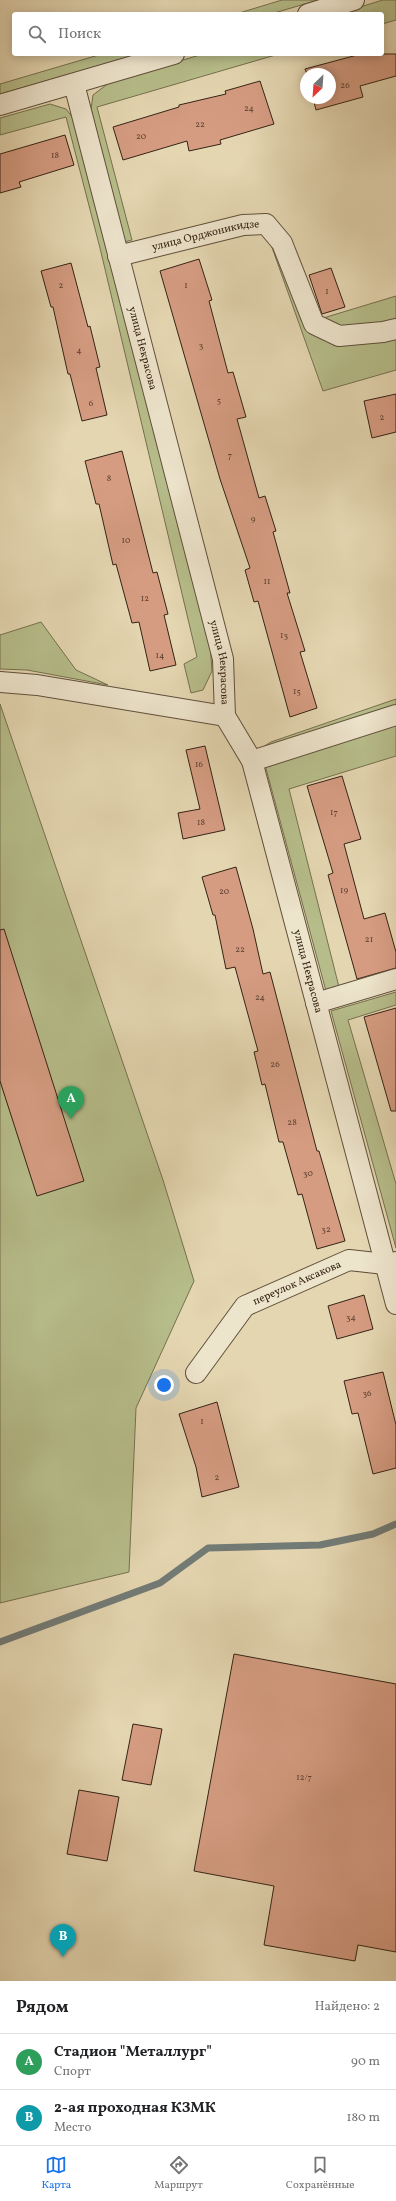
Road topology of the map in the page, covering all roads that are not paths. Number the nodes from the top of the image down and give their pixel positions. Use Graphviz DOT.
graph roads {
  1 [pos="354,0"];
  2 [pos="315,12"];
  3 [pos="167,56"];
  4 [pos="74,84"];
  5 [pos="0,105"];
  6 [pos="118,256"];
  7 [pos="396,329"];
  8 [pos="0,682"];
  9 [pos="396,715"];
  10 [pos="225,716"];
  11 [pos="252,761"];
  12 [pos="396,979"];
  13 [pos="316,1003"];
  14 [pos="390,1263"];
  15 [pos="396,1304"];
  16 [pos="196,1374"];
  1 -- 2 [label="street"];
  3 -- 4 [label="street"];
  4 -- 5 [label="street"];
  4 -- 6 [label="street, улица Некрасова"];
  6 -- 7 [label="street, улица Орджоникидзе"];
  6 -- 10 [label="street, улица Некрасова"];
  8 -- 10 [label="street"];
  9 -- 11 [label="street"];
  10 -- 11 [label="street, улица Некрасова"];
  11 -- 13 [label="street, улица Некрасова"];
  12 -- 13 [label="street"];
  13 -- 14 [label="street, улица Некрасова"];
  14 -- 15 [label="street, улица Некрасова"];
  14 -- 16 [label="street, переулок Аксакова"];
}
